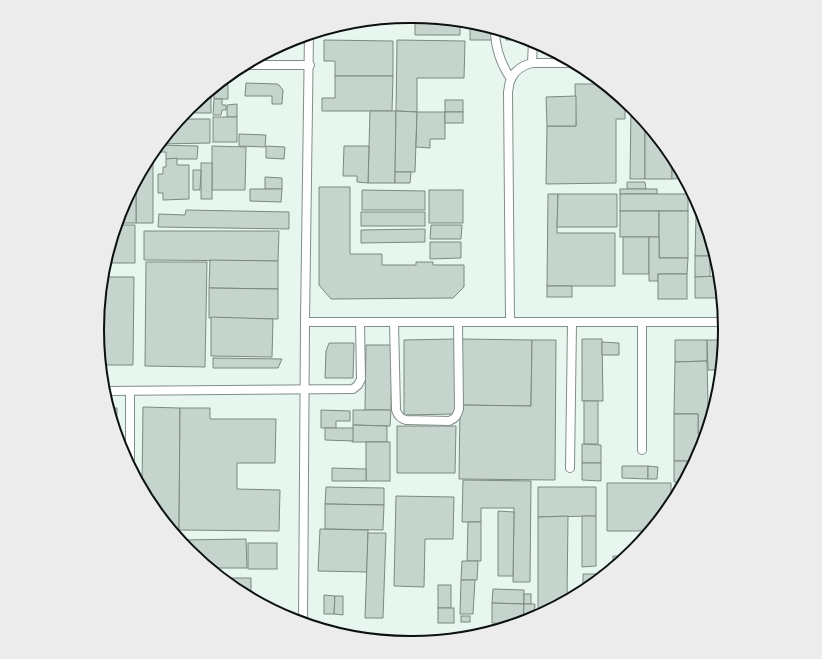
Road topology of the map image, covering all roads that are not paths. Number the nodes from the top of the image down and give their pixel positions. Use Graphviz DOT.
graph roads {
  1 [pos="495,35"];
  2 [pos="310,40"];
  3 [pos="533,48"];
  4 [pos="532,63"];
  5 [pos="562,63"];
  6 [pos="258,64"];
  7 [pos="310,65"];
  8 [pos="511,79"];
  9 [pos="305,322"];
  10 [pos="360,322"];
  11 [pos="394,322"];
  12 [pos="458,322"];
  13 [pos="510,322"];
  14 [pos="572,322"];
  15 [pos="642,322"];
  16 [pos="718,322"];
  17 [pos="305,390"];
  18 [pos="110,391"];
  19 [pos="130,391"];
  20 [pos="642,450"];
  21 [pos="130,452"];
  22 [pos="570,468"];
  23 [pos="304,617"];
  1 -- 8 [label="lane"];
  2 -- 7 [label="lane"];
  3 -- 4 [label="lane"];
  4 -- 5 [label="lane"];
  4 -- 8 [label="lane"];
  6 -- 7 [label="lane"];
  7 -- 9 [label="lane"];
  8 -- 13 [label="lane"];
  9 -- 10 [label="lane"];
  9 -- 17 [label="lane"];
  10 -- 11 [label="lane"];
  10 -- 17 [label="lane"];
  11 -- 12 [label="lane"];
  11 -- 12 [label="lane"];
  12 -- 13 [label="lane"];
  13 -- 14 [label="lane"];
  14 -- 15 [label="lane"];
  14 -- 22 [label="lane"];
  15 -- 16 [label="lane"];
  15 -- 20 [label="lane"];
  17 -- 19 [label="lane"];
  17 -- 23 [label="lane"];
  18 -- 19 [label="lane"];
  19 -- 21 [label="lane"];
}
